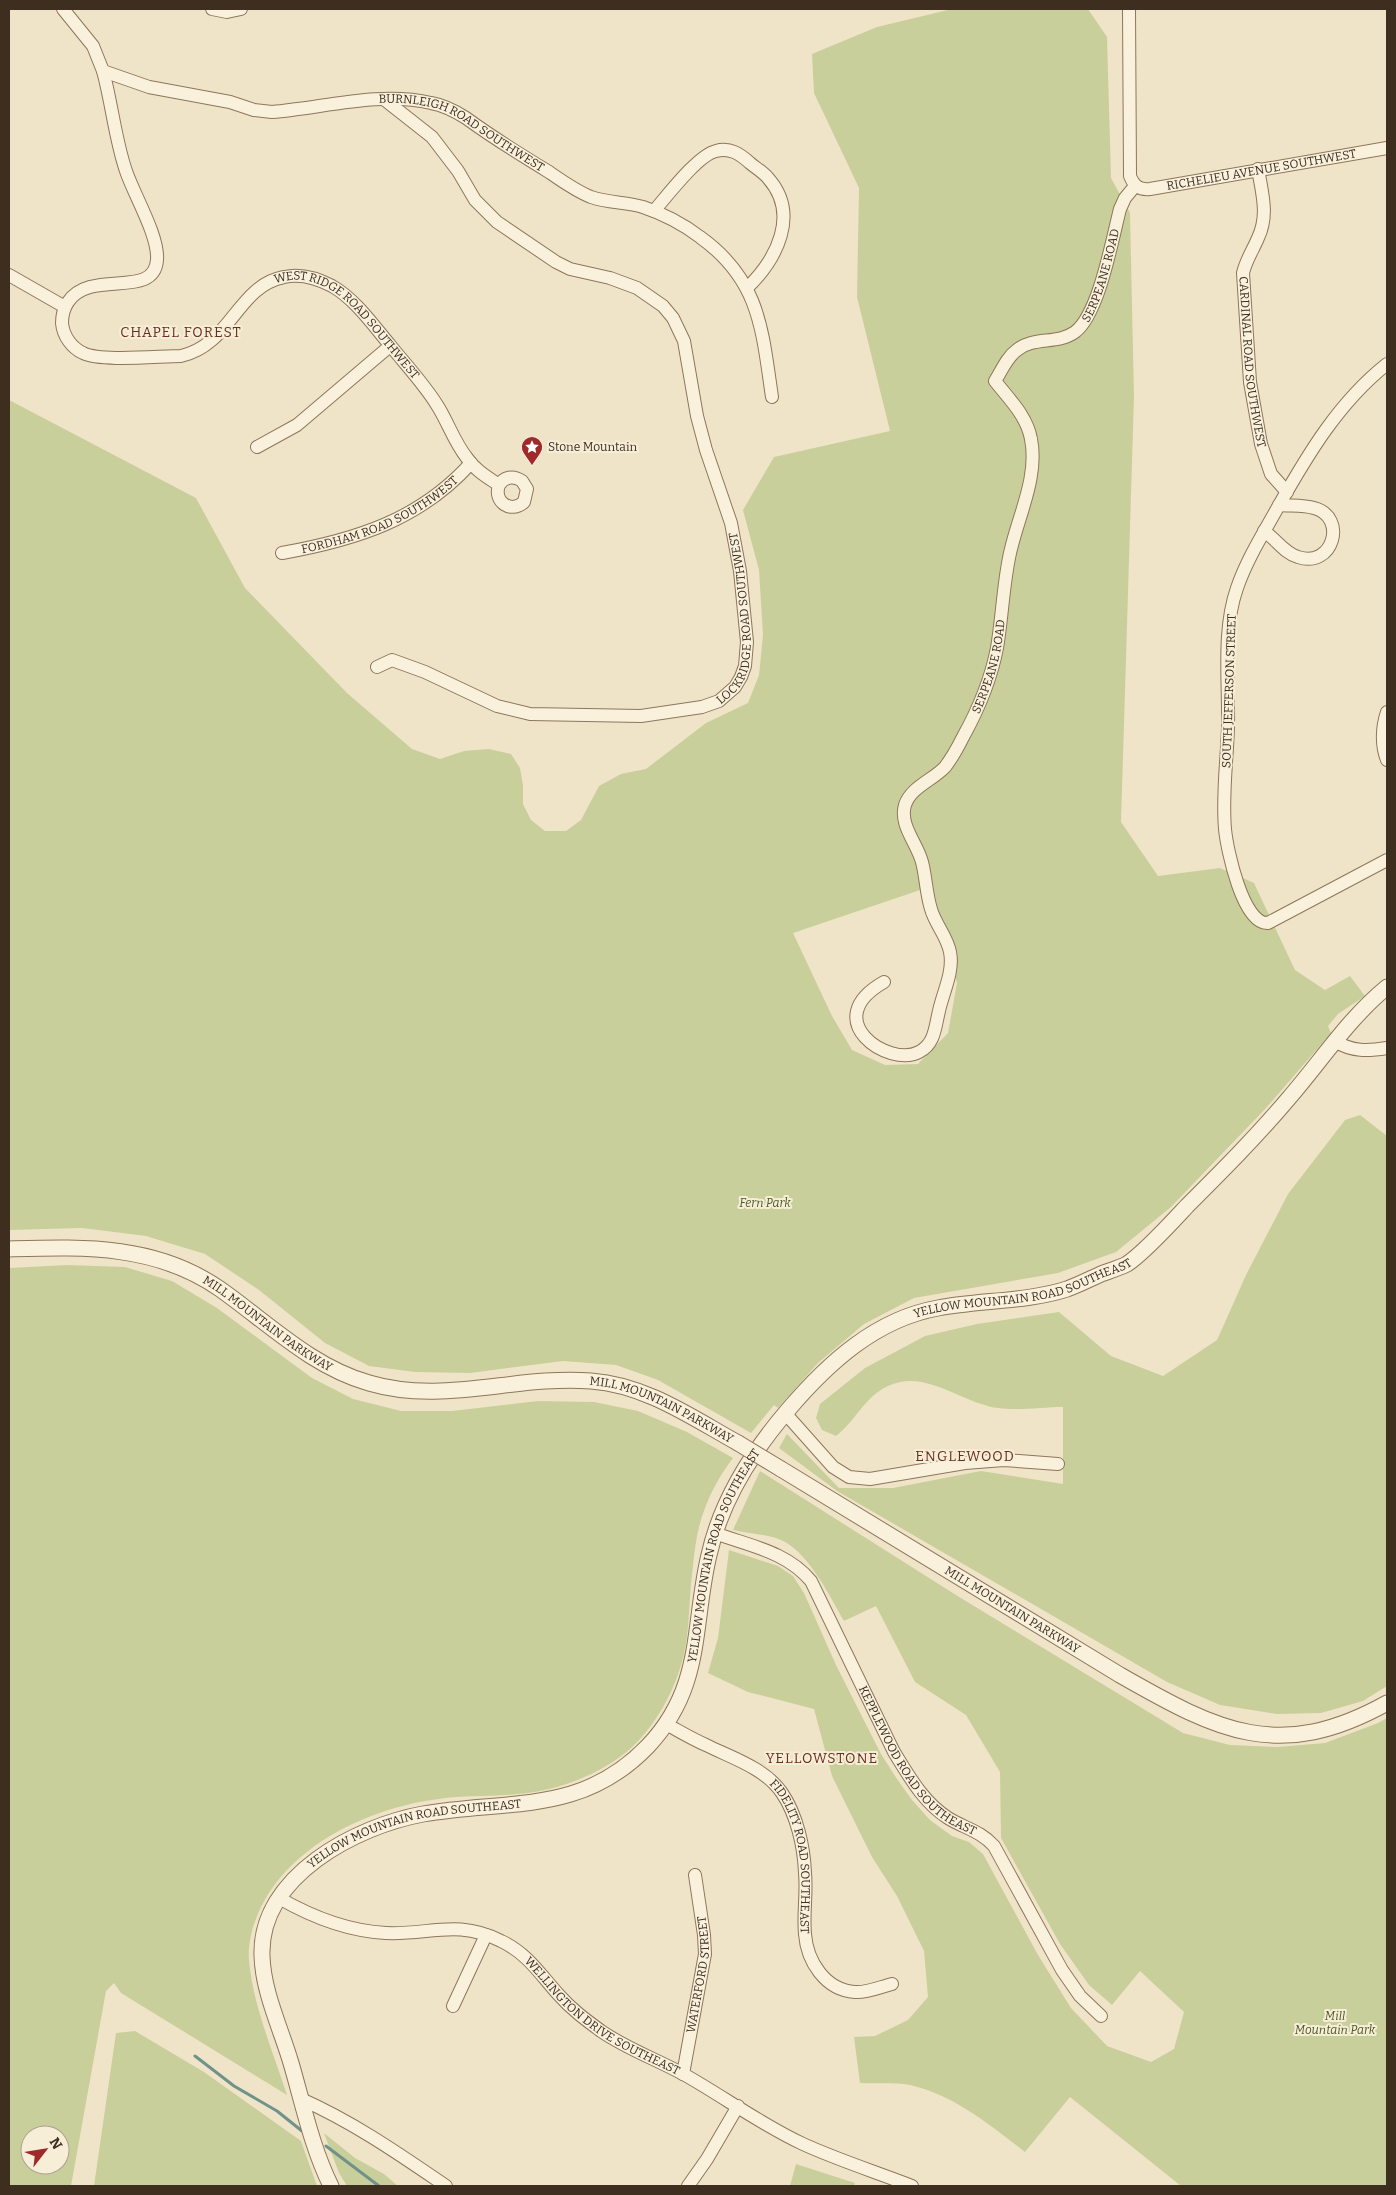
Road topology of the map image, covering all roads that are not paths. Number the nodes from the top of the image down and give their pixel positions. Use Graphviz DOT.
graph roads {
  1 [pos="63,9"];
  2 [pos="212,9"];
  3 [pos="241,9"];
  4 [pos="1129,9"];
  5 [pos="103,71"];
  6 [pos="385,100"];
  7 [pos="1387,148"];
  8 [pos="1258,169"];
  9 [pos="1135,186"];
  10 [pos="654,211"];
  11 [pos="9,275"];
  12 [pos="748,288"];
  13 [pos="65,307"];
  14 [pos="390,346"];
  15 [pos="1387,364"];
  16 [pos="772,397"];
  17 [pos="256,447"];
  18 [pos="471,463"];
  19 [pos="499,485"];
  20 [pos="1287,492"];
  21 [pos="1279,505"];
  22 [pos="1264,531"];
  23 [pos="282,553"];
  24 [pos="377,667"];
  25 [pos="1387,712"];
  26 [pos="1387,760"];
  27 [pos="1387,860"];
  28 [pos="884,982"];
  29 [pos="1387,987"];
  30 [pos="1335,1041"];
  31 [pos="1387,1048"];
  32 [pos="9,1249"];
  33 [pos="785,1413"];
  34 [pos="1058,1464"];
  35 [pos="715,1533"];
  36 [pos="1387,1703"];
  37 [pos="666,1724"];
  38 [pos="695,1875"];
  39 [pos="279,1898"];
  40 [pos="486,1935"];
  41 [pos="892,1984"];
  42 [pos="453,2006"];
  43 [pos="1101,2016"];
  44 [pos="683,2074"];
  45 [pos="301,2099"];
  46 [pos="738,2106"];
  47 [pos="331,2186"];
  48 [pos="446,2186"];
  49 [pos="688,2186"];
  50 [pos="912,2186"];
  1 -- 5 [label="street"];
  2 -- 3 [label="street"];
  4 -- 9 [label="street"];
  5 -- 6 [label="street, BURNLEIGH ROAD SOUTHWEST"];
  5 -- 13 [label="street"];
  6 -- 10 [label="street, BURNLEIGH ROAD SOUTHWEST"];
  6 -- 24 [label="street, LOCKRIDGE ROAD SOUTHWEST"];
  7 -- 8 [label="street, RICHELIEU AVENUE SOUTHWEST"];
  8 -- 9 [label="street, RICHELIEU AVENUE SOUTHWEST"];
  8 -- 20 [label="street, CARDINAL ROAD SOUTHWEST"];
  9 -- 28 [label="street, SERPEANE ROAD"];
  10 -- 12 [label="street, BURNLEIGH ROAD SOUTHWEST"];
  10 -- 12 [label="street"];
  11 -- 13 [label="street"];
  12 -- 16 [label="street, BURNLEIGH ROAD SOUTHWEST"];
  13 -- 14 [label="street, WEST RIDGE ROAD SOUTHWEST"];
  14 -- 17 [label="street"];
  14 -- 18 [label="street, WEST RIDGE ROAD SOUTHWEST"];
  15 -- 20 [label="street, SOUTH JEFFERSON STREET"];
  18 -- 19 [label="street, WEST RIDGE ROAD SOUTHWEST"];
  18 -- 23 [label="street, FORDHAM ROAD SOUTHWEST"];
  20 -- 21 [label="street, SOUTH JEFFERSON STREET"];
  21 -- 22 [label="street, SOUTH JEFFERSON STREET"];
  21 -- 22 [label="street"];
  22 -- 27 [label="street, SOUTH JEFFERSON STREET"];
  25 -- 26 [label="street"];
  29 -- 30 [label="street, YELLOW MOUNTAIN ROAD SOUTHEAST"];
  30 -- 31 [label="street"];
  30 -- 33 [label="street, YELLOW MOUNTAIN ROAD SOUTHEAST"];
  32 -- 36 [label="street, MILL MOUNTAIN PARKWAY, bridge"];
  33 -- 34 [label="street"];
  33 -- 35 [label="street, YELLOW MOUNTAIN ROAD SOUTHEAST"];
  35 -- 37 [label="street, YELLOW MOUNTAIN ROAD SOUTHEAST"];
  35 -- 43 [label="street, KEPPLEWOOD ROAD SOUTHEAST"];
  37 -- 39 [label="street, YELLOW MOUNTAIN ROAD SOUTHEAST"];
  37 -- 41 [label="street, FIDELITY ROAD SOUTHEAST"];
  38 -- 44 [label="street, WATERFORD STREET"];
  39 -- 40 [label="street, WELLINGTON DRIVE SOUTHEAST"];
  39 -- 45 [label="street, YELLOW MOUNTAIN ROAD SOUTHEAST"];
  40 -- 42 [label="street"];
  40 -- 44 [label="street, WELLINGTON DRIVE SOUTHEAST"];
  44 -- 46 [label="street, WELLINGTON DRIVE SOUTHEAST"];
  45 -- 47 [label="street, YELLOW MOUNTAIN ROAD SOUTHEAST"];
  45 -- 48 [label="street"];
  46 -- 49 [label="street"];
  46 -- 50 [label="street, WELLINGTON DRIVE SOUTHEAST"];
}
